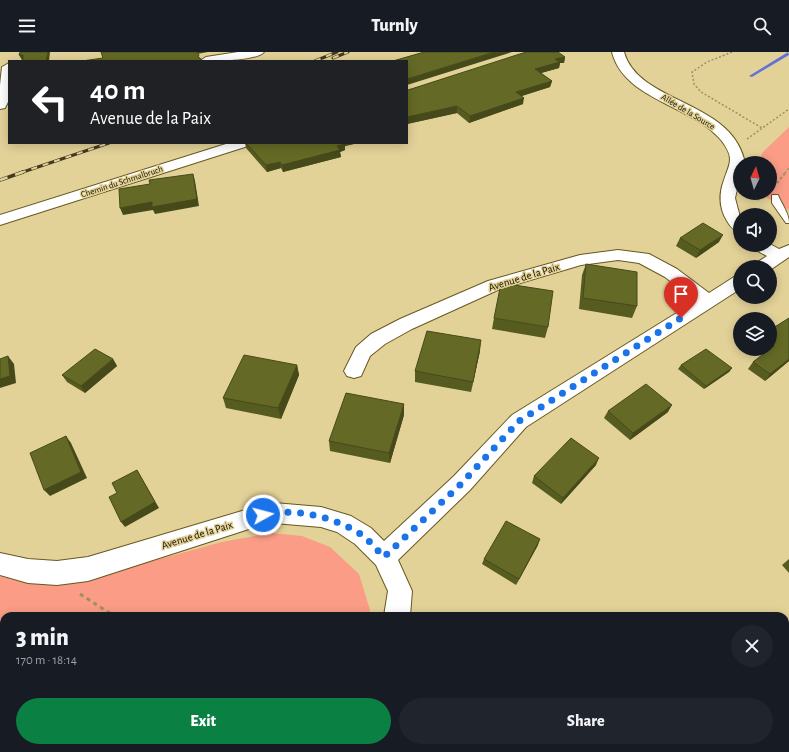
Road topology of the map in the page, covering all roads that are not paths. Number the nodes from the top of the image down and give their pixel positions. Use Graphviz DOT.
graph roads {
  1 [pos="258,52"];
  2 [pos="618,52"];
  3 [pos="212,60"];
  4 [pos="8,73"];
  5 [pos="5,91"];
  6 [pos="0,105"];
  7 [pos="240,144"];
  8 [pos="775,200"];
  9 [pos="733,217"];
  10 [pos="0,220"];
  11 [pos="789,221"];
  12 [pos="784,253"];
  13 [pos="773,260"];
  14 [pos="733,285"];
  15 [pos="708,301"];
  16 [pos="354,371"];
  17 [pos="384,557"];
  18 [pos="0,564"];
  19 [pos="398,612"];
  1 -- 3 [label="street"];
  2 -- 9 [label="street, Allée de la Source"];
  4 -- 5 [label="main road"];
  5 -- 6 [label="main road"];
  7 -- 10 [label="street, Chemin du Schmalbruch"];
  8 -- 11 [label="lane"];
  12 -- 13 [label="street"];
  14 -- 15 [label="street"];
  15 -- 16 [label="street, Avenue de la Paix"];
  15 -- 17 [label="street"];
  17 -- 18 [label="street, Avenue de la Paix"];
  17 -- 19 [label="street, Avenue de la Paix"];
}
